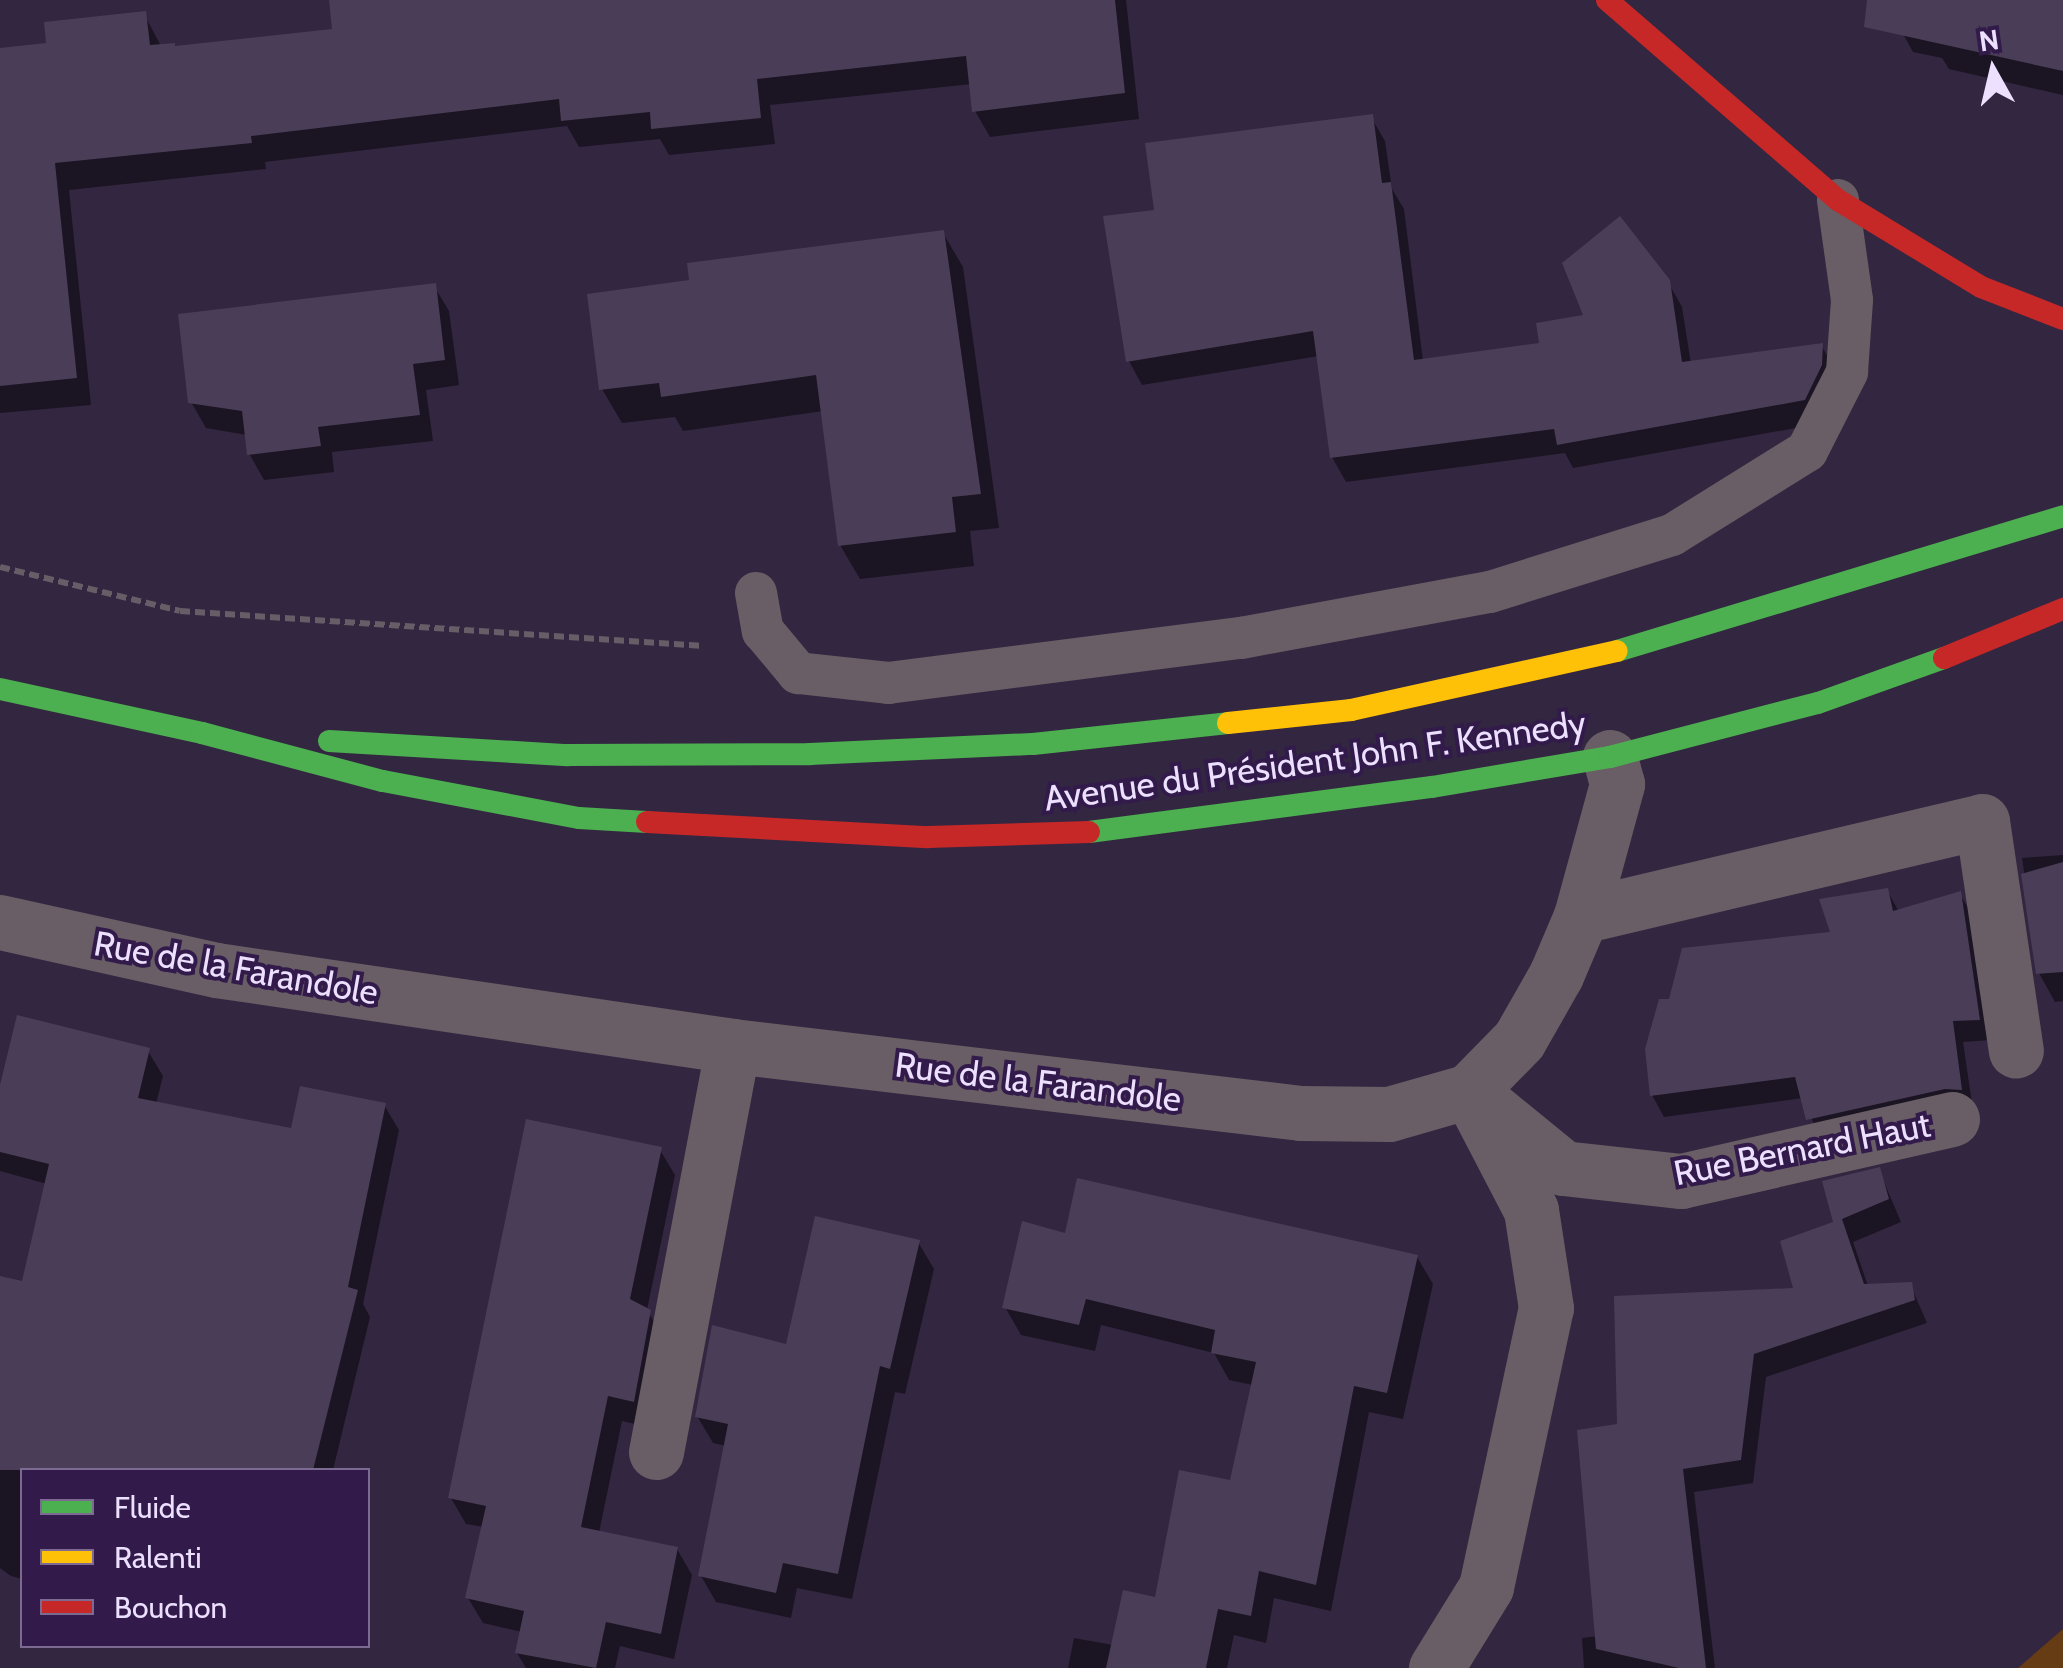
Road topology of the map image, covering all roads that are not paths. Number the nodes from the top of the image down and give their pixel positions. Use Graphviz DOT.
graph roads {
  1 [pos="1607,0"];
  2 [pos="1838,200"];
  3 [pos="2063,319"];
  4 [pos="2063,516"];
  5 [pos="756,593"];
  6 [pos="2063,609"];
  7 [pos="0,689"];
  8 [pos="202,734"];
  9 [pos="1610,757"];
  10 [pos="1580,916"];
  11 [pos="0,922"];
  12 [pos="733,1046"];
  13 [pos="2016,1051"];
  14 [pos="1469,1091"];
  15 [pos="1952,1118"];
  16 [pos="656,1452"];
  17 [pos="1436,1668"];
  1 -- 2 [label="main road"];
  2 -- 3 [label="main road"];
  2 -- 5 [label="lane"];
  4 -- 8 [label="main road, Avenue du Président John F. Kennedy"];
  6 -- 9 [label="main road, Avenue du Président John F. Kennedy"];
  7 -- 8 [label="main road, Avenue du Président John F. Kennedy"];
  8 -- 9 [label="main road, Avenue du Président John F. Kennedy"];
  9 -- 10 [label="street"];
  10 -- 13 [label="street"];
  10 -- 14 [label="street"];
  11 -- 12 [label="street, Rue de la Farandole"];
  12 -- 14 [label="street, Rue de la Farandole"];
  12 -- 16 [label="street"];
  14 -- 15 [label="street, Rue Bernard Haut"];
  14 -- 17 [label="street"];
}
